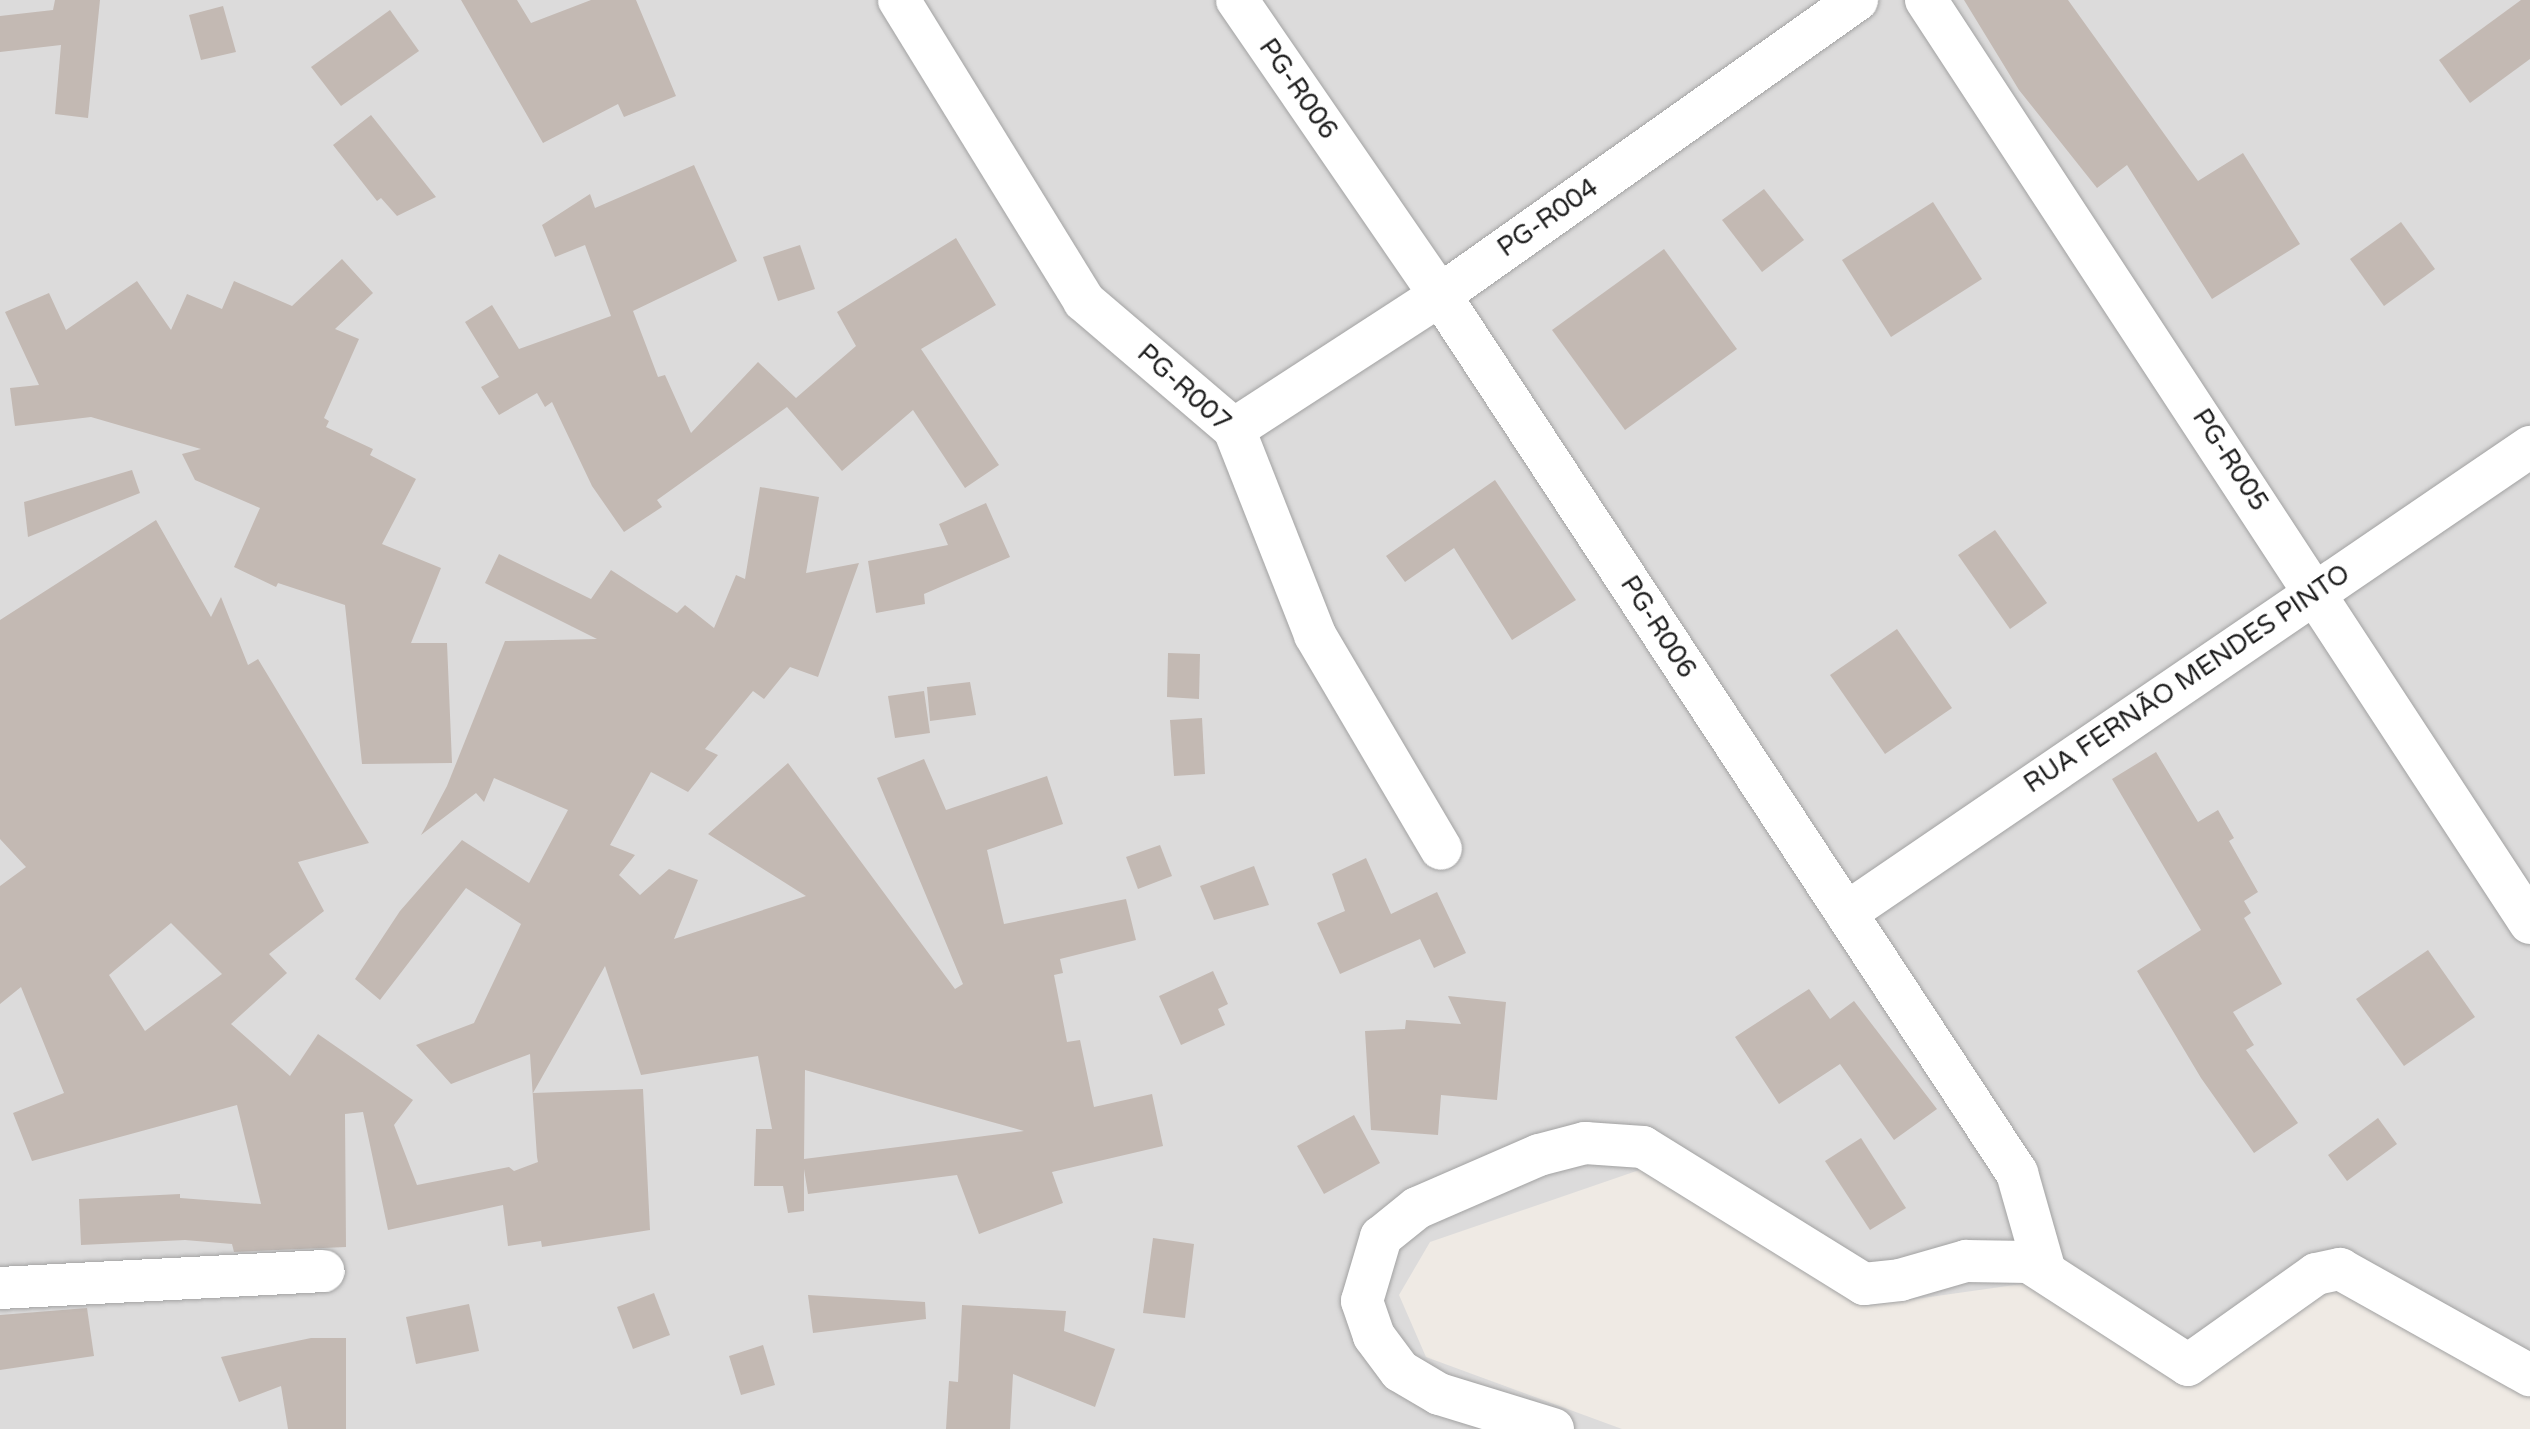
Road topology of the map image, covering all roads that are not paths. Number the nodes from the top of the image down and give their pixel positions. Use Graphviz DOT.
graph roads {
  1 [pos="899,0"];
  2 [pos="1237,0"];
  3 [pos="1857,0"];
  4 [pos="1926,0"];
  5 [pos="1440,295"];
  6 [pos="1234,429"];
  7 [pos="2530,447"];
  8 [pos="2316,591"];
  9 [pos="1441,849"];
  10 [pos="1846,913"];
  11 [pos="2530,923"];
  12 [pos="324,1271"];
  13 [pos="2045,1271"];
  14 [pos="0,1288"];
  15 [pos="2530,1375"];
  16 [pos="1553,1429"];
  1 -- 6 [label="street, PG-R007"];
  2 -- 5 [label="street, PG-R006"];
  3 -- 5 [label="street, PG-R004"];
  4 -- 8 [label="street, PG-R005"];
  5 -- 6 [label="street, PG-R004"];
  5 -- 10 [label="street, PG-R006"];
  6 -- 9 [label="street, PG-R007"];
  7 -- 8 [label="street, RUA FERNÃO MENDES PINTO"];
  8 -- 10 [label="street, RUA FERNÃO MENDES PINTO"];
  8 -- 11 [label="street, PG-R005"];
  10 -- 13 [label="street, PG-R006"];
  12 -- 14 [label="street"];
  13 -- 15 [label="street"];
  13 -- 16 [label="street"];
}
